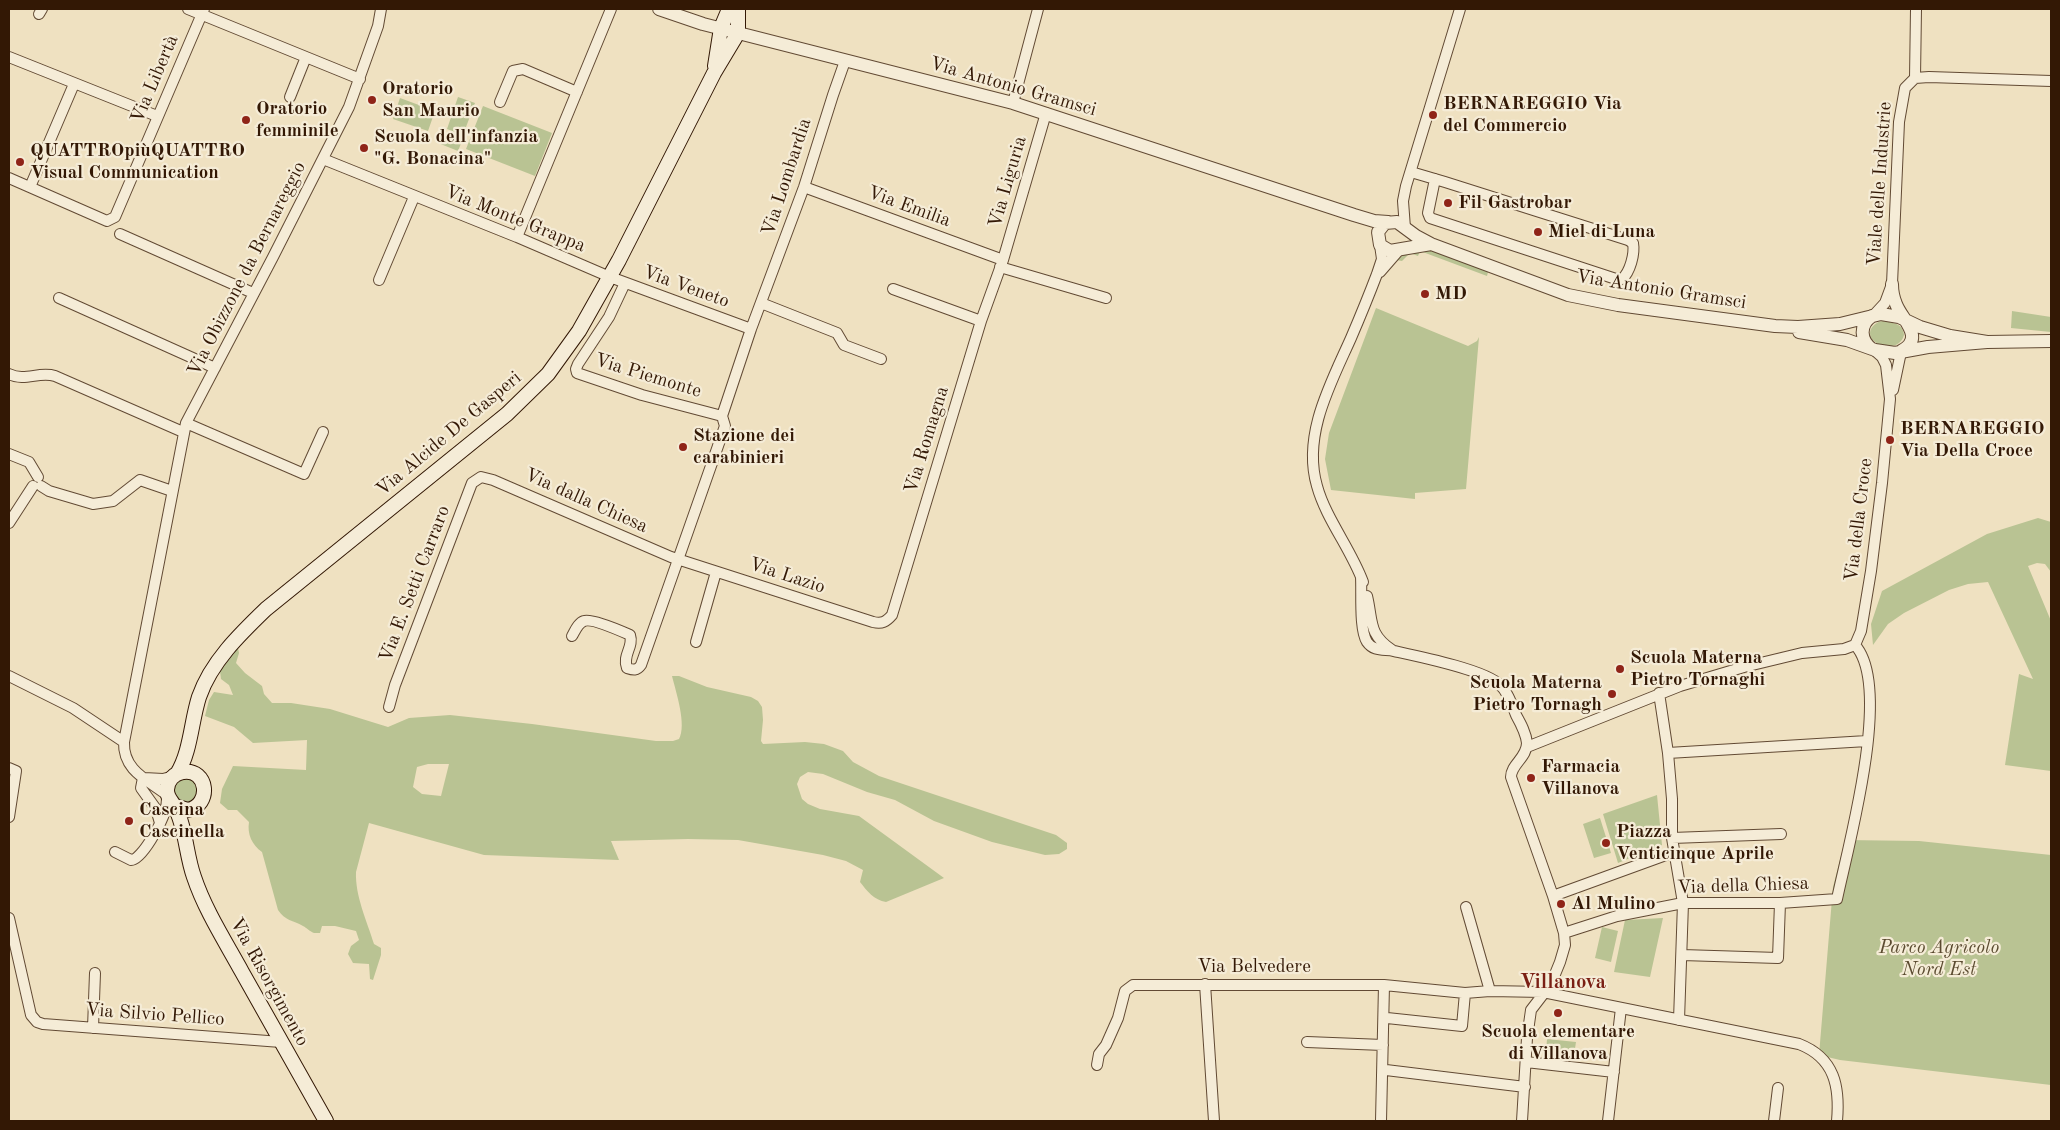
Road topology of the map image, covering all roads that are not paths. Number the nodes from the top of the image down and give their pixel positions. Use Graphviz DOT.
graph roads {
  1 [pos="188,9"];
  2 [pos="380,9"];
  3 [pos="611,9"];
  4 [pos="659,9"];
  5 [pos="729,9"];
  6 [pos="738,9"];
  7 [pos="1038,9"];
  8 [pos="1460,9"];
  9 [pos="1916,9"];
  10 [pos="202,12"];
  11 [pos="721,28"];
  12 [pos="738,33"];
  13 [pos="9,57"];
  14 [pos="306,57"];
  15 [pos="845,61"];
  16 [pos="714,73"];
  17 [pos="1915,78"];
  18 [pos="360,79"];
  19 [pos="2051,81"];
  20 [pos="74,84"];
  21 [pos="577,92"];
  22 [pos="290,98"];
  23 [pos="500,102"];
  24 [pos="1013,103"];
  25 [pos="1046,113"];
  26 [pos="157,116"];
  27 [pos="323,159"];
  28 [pos="1411,172"];
  29 [pos="9,178"];
  30 [pos="1435,179"];
  31 [pos="30,187"];
  32 [pos="804,187"];
  33 [pos="414,197"];
  34 [pos="1403,201"];
  35 [pos="1354,215"];
  36 [pos="1388,222"];
  37 [pos="1405,228"];
  38 [pos="120,234"];
  39 [pos="517,237"];
  40 [pos="1379,242"];
  41 [pos="1431,244"];
  42 [pos="1400,249"];
  43 [pos="1002,264"];
  44 [pos="1378,274"];
  45 [pos="610,277"];
  46 [pos="379,280"];
  47 [pos="625,282"];
  48 [pos="1892,284"];
  49 [pos="893,290"];
  50 [pos="253,293"];
  51 [pos="59,298"];
  52 [pos="1106,298"];
  53 [pos="761,303"];
  54 [pos="1873,316"];
  55 [pos="982,321"];
  56 [pos="1906,321"];
  57 [pos="1775,326"];
  58 [pos="751,329"];
  59 [pos="2051,341"];
  60 [pos="1987,342"];
  61 [pos="1872,349"];
  62 [pos="1900,352"];
  63 [pos="881,359"];
  64 [pos="215,368"];
  65 [pos="9,374"];
  66 [pos="1890,399"];
  67 [pos="722,416"];
  68 [pos="185,427"];
  69 [pos="323,432"];
  70 [pos="9,454"];
  71 [pos="481,477"];
  72 [pos="37,483"];
  73 [pos="172,491"];
  74 [pos="9,523"];
  75 [pos="678,559"];
  76 [pos="716,572"];
  77 [pos="886,621"];
  78 [pos="572,636"];
  79 [pos="696,642"];
  80 [pos="1855,645"];
  81 [pos="9,676"];
  82 [pos="1659,693"];
  83 [pos="389,707"];
  84 [pos="191,730"];
  85 [pos="1867,741"];
  86 [pos="124,742"];
  87 [pos="1527,747"];
  88 [pos="1668,752"];
  89 [pos="9,768"];
  90 [pos="176,775"];
  91 [pos="143,778"];
  92 [pos="201,779"];
  93 [pos="171,800"];
  94 [pos="198,806"];
  95 [pos="9,818"];
  96 [pos="160,823"];
  97 [pos="1781,834"];
  98 [pos="1672,838"];
  99 [pos="115,852"];
  100 [pos="1674,852"];
  101 [pos="188,856"];
  102 [pos="1553,896"];
  103 [pos="1682,903"];
  104 [pos="1780,903"];
  105 [pos="1466,907"];
  106 [pos="9,918"];
  107 [pos="1564,933"];
  108 [pos="1682,954"];
  109 [pos="95,973"];
  110 [pos="1206,984"];
  111 [pos="1384,985"];
  112 [pos="1490,991"];
  113 [pos="1543,992"];
  114 [pos="1465,993"];
  115 [pos="1621,1008"];
  116 [pos="1387,1018"];
  117 [pos="1679,1020"];
  118 [pos="93,1028"];
  119 [pos="281,1042"];
  120 [pos="1307,1042"];
  121 [pos="1383,1045"];
  122 [pos="1526,1062"];
  123 [pos="1096,1065"];
  124 [pos="1386,1070"];
  125 [pos="1614,1072"];
  126 [pos="1525,1087"];
  127 [pos="1778,1088"];
  128 [pos="326,1121"];
  129 [pos="1214,1121"];
  130 [pos="1381,1121"];
  131 [pos="1522,1121"];
  132 [pos="1608,1121"];
  133 [pos="1774,1121"];
  134 [pos="1836,1121"];
  1 -- 10 [label="street"];
  2 -- 18 [label="street, Via Obizzone da Bernareggio"];
  3 -- 21 [label="street"];
  4 -- 11 [label="street, Via Antonio Gramsci"];
  5 -- 11 [label="main road, Via Alcide De Gasperi"];
  6 -- 12 [label="main road"];
  7 -- 24 [label="street"];
  8 -- 28 [label="street"];
  9 -- 17 [label="street"];
  10 -- 14 [label="street"];
  10 -- 26 [label="street, Via Libertà"];
  11 -- 12 [label="street, Via Antonio Gramsci"];
  11 -- 16 [label="main road, Via Alcide De Gasperi"];
  12 -- 15 [label="street, Via Antonio Gramsci"];
  12 -- 16 [label="main road, Via Alcide De Gasperi"];
  13 -- 20 [label="street"];
  14 -- 18 [label="street"];
  14 -- 22 [label="street"];
  15 -- 24 [label="street, Via Antonio Gramsci"];
  15 -- 32 [label="street, Via Lombardia"];
  16 -- 45 [label="main road, Via Alcide De Gasperi"];
  17 -- 19 [label="street"];
  17 -- 48 [label="street, Viale delle Industrie"];
  18 -- 27 [label="street, Via Obizzone da Bernareggio"];
  20 -- 26 [label="street"];
  20 -- 31 [label="street"];
  21 -- 23 [label="street"];
  21 -- 39 [label="street"];
  24 -- 25 [label="street, Via Antonio Gramsci"];
  25 -- 35 [label="street, Via Antonio Gramsci"];
  25 -- 43 [label="street, Via Liguria"];
  26 -- 31 [label="street, Via Libertà"];
  27 -- 33 [label="street, Via Monte Grappa"];
  27 -- 50 [label="street, Via Obizzone da Bernareggio"];
  28 -- 30 [label="street"];
  28 -- 34 [label="street"];
  29 -- 31 [label="street"];
  30 -- 30 [label="street"];
  32 -- 43 [label="street, Via Emilia"];
  32 -- 53 [label="street, Via Lombardia"];
  33 -- 39 [label="street, Via Monte Grappa"];
  33 -- 46 [label="street"];
  34 -- 36 [label="street"];
  34 -- 37 [label="street"];
  35 -- 36 [label="street, Via Antonio Gramsci"];
  35 -- 40 [label="street, Via Antonio Gramsci"];
  36 -- 37 [label="street"];
  36 -- 40 [label="street"];
  37 -- 41 [label="street, Via Antonio Gramsci"];
  37 -- 42 [label="street"];
  38 -- 50 [label="street"];
  39 -- 45 [label="street, Via Monte Grappa"];
  40 -- 42 [label="street"];
  40 -- 44 [label="street"];
  41 -- 42 [label="street, Via Antonio Gramsci"];
  41 -- 57 [label="street, Via Antonio Gramsci"];
  42 -- 44 [label="street"];
  43 -- 52 [label="street"];
  43 -- 55 [label="street, Via Romagna"];
  44 -- 87 [label="street"];
  45 -- 47 [label="street, Via Veneto"];
  45 -- 84 [label="main road, Via Alcide De Gasperi"];
  47 -- 58 [label="street, Via Veneto"];
  47 -- 67 [label="street, Via Piemonte"];
  48 -- 54 [label="street"];
  48 -- 56 [label="street"];
  49 -- 55 [label="street"];
  50 -- 64 [label="street, Via Obizzone da Bernareggio"];
  51 -- 64 [label="street"];
  53 -- 58 [label="street, Via Lombardia"];
  53 -- 63 [label="street"];
  54 -- 56 [label="street"];
  54 -- 57 [label="street"];
  54 -- 61 [label="street"];
  55 -- 77 [label="street, Via Romagna"];
  56 -- 60 [label="street"];
  56 -- 62 [label="street"];
  57 -- 61 [label="street"];
  58 -- 67 [label="street, Via Lombardia"];
  59 -- 60 [label="street"];
  60 -- 62 [label="street"];
  61 -- 62 [label="street"];
  61 -- 66 [label="street"];
  62 -- 66 [label="street"];
  64 -- 68 [label="street, Via Obizzone da Bernareggio"];
  65 -- 68 [label="street"];
  66 -- 80 [label="street, Via della Croce"];
  67 -- 75 [label="street, Via Lombardia"];
  68 -- 69 [label="street"];
  68 -- 73 [label="street, Via Obizzone da Bernareggio"];
  70 -- 72 [label="street"];
  71 -- 75 [label="street, Via dalla Chiesa"];
  71 -- 83 [label="street, Via E. Setti Carraro"];
  72 -- 73 [label="street"];
  72 -- 74 [label="street"];
  73 -- 86 [label="street, Via Obizzone da Bernareggio"];
  75 -- 76 [label="street, Via Lazio"];
  75 -- 78 [label="street, Via Lombardia"];
  76 -- 77 [label="street, Via Lazio"];
  76 -- 79 [label="street"];
  80 -- 82 [label="street"];
  80 -- 85 [label="street"];
  81 -- 86 [label="street"];
  82 -- 87 [label="street"];
  82 -- 88 [label="street"];
  84 -- 90 [label="main road, Via Alcide De Gasperi"];
  84 -- 92 [label="main road, Via Alcide De Gasperi"];
  85 -- 88 [label="street"];
  85 -- 104 [label="street, Via della Chiesa"];
  86 -- 91 [label="street, Via Obizzone da Bernareggio"];
  87 -- 102 [label="street"];
  88 -- 98 [label="street"];
  89 -- 95 [label="street"];
  90 -- 91 [label="street"];
  90 -- 92 [label="main road"];
  90 -- 93 [label="main road"];
  91 -- 93 [label="street, Via Obizzone da Bernareggio"];
  91 -- 96 [label="street"];
  92 -- 94 [label="main road, Via Risorgimento"];
  93 -- 94 [label="main road"];
  93 -- 96 [label="street"];
  93 -- 101 [label="main road, Via Risorgimento"];
  94 -- 101 [label="main road, Via Risorgimento"];
  96 -- 99 [label="street"];
  97 -- 98 [label="street"];
  98 -- 100 [label="street"];
  100 -- 102 [label="street"];
  100 -- 103 [label="street"];
  101 -- 119 [label="main road, Via Risorgimento"];
  102 -- 107 [label="street"];
  103 -- 104 [label="street, Via della Chiesa"];
  103 -- 107 [label="street, Via della Chiesa"];
  103 -- 108 [label="street"];
  104 -- 108 [label="street"];
  105 -- 112 [label="street"];
  106 -- 118 [label="street, Via Silvio Pellico"];
  107 -- 113 [label="street"];
  108 -- 117 [label="street"];
  109 -- 118 [label="street"];
  110 -- 111 [label="street, Via Belvedere"];
  110 -- 123 [label="street, Via Belvedere"];
  110 -- 129 [label="street"];
  111 -- 114 [label="street, Via Belvedere"];
  111 -- 121 [label="street"];
  112 -- 113 [label="street, Via Belvedere"];
  112 -- 114 [label="street, Via Belvedere"];
  113 -- 115 [label="street, Via Belvedere"];
  113 -- 122 [label="street"];
  114 -- 116 [label="street"];
  115 -- 117 [label="street, Via Belvedere"];
  115 -- 125 [label="street"];
  117 -- 134 [label="street, Via Belvedere"];
  118 -- 119 [label="street, Via Silvio Pellico"];
  119 -- 128 [label="main road, Via Risorgimento"];
  120 -- 121 [label="street"];
  121 -- 130 [label="street"];
  122 -- 125 [label="street"];
  122 -- 126 [label="street"];
  124 -- 126 [label="street"];
  125 -- 132 [label="street"];
  126 -- 131 [label="street"];
  127 -- 133 [label="street"];
}
